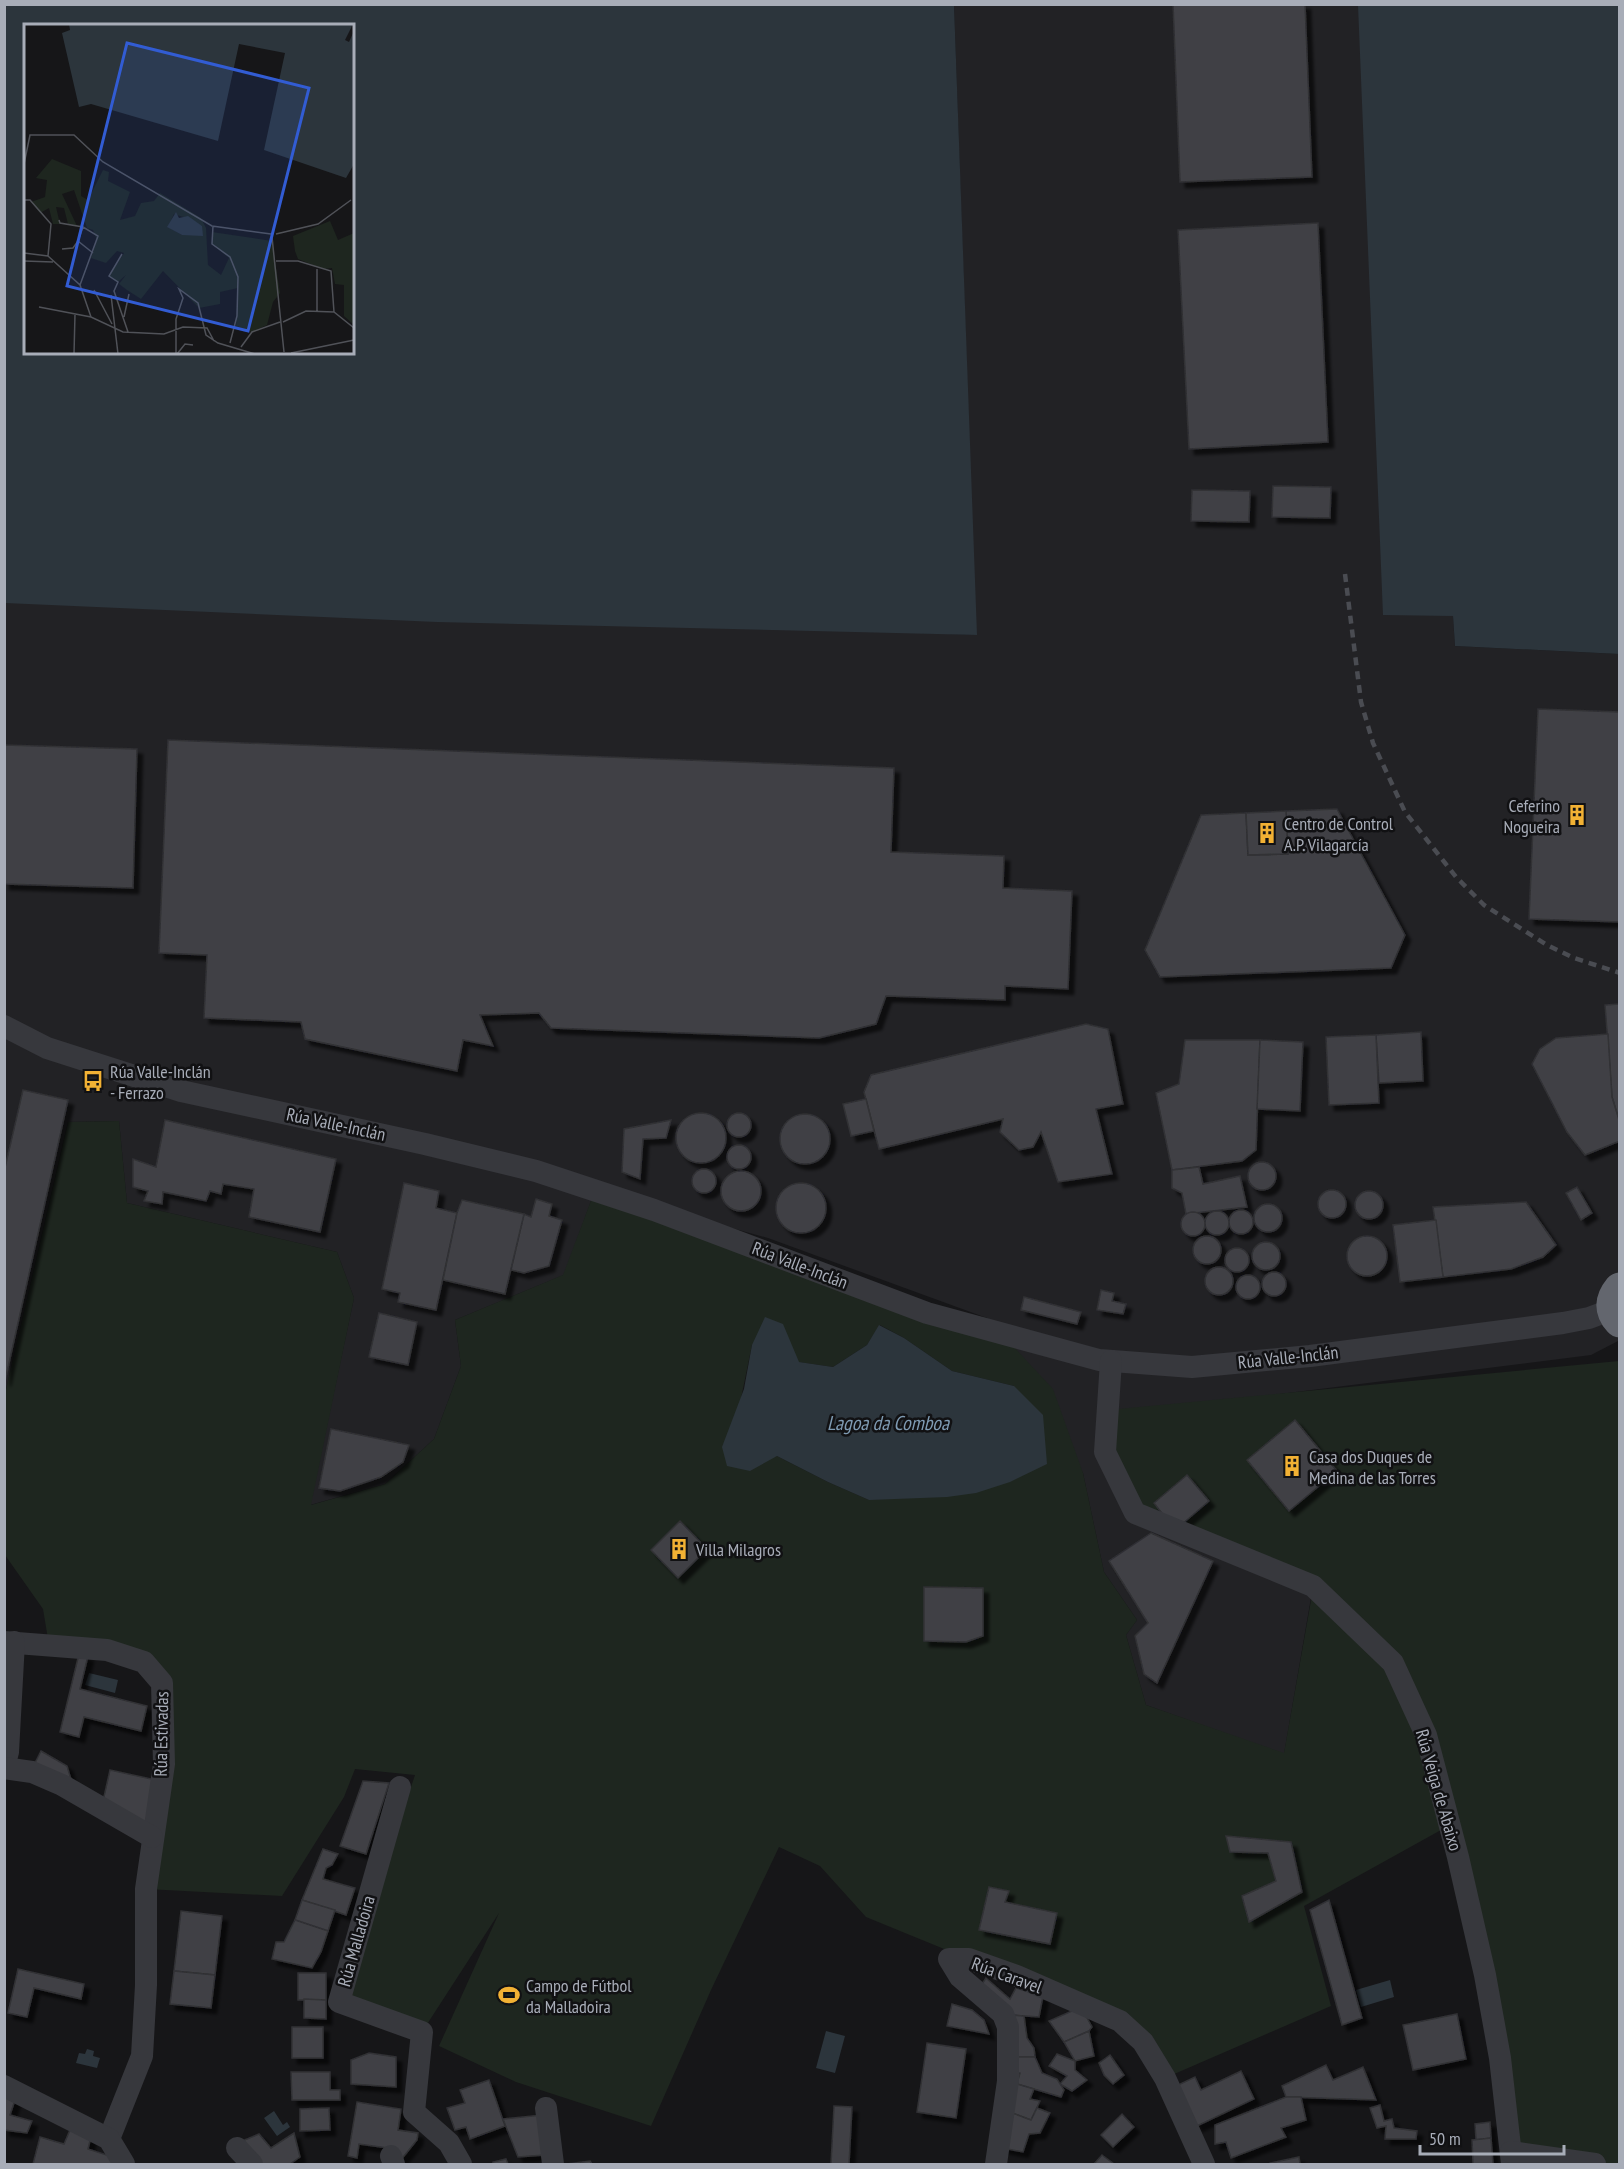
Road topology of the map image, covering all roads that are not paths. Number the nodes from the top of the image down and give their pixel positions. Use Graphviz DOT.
graph roads {
  1 [pos="4,1026"];
  2 [pos="1617,1306"];
  3 [pos="1111,1361"];
  4 [pos="9,1642"];
  5 [pos="4,1767"];
  6 [pos="400,1787"];
  7 [pos="152,1837"];
  8 [pos="4,2086"];
  9 [pos="546,2108"];
  10 [pos="109,2139"];
  11 [pos="237,2148"];
  12 [pos="1512,2158"];
  13 [pos="124,2164"];
  14 [pos="252,2164"];
  15 [pos="461,2164"];
  16 [pos="553,2164"];
  17 [pos="996,2164"];
  18 [pos="1204,2164"];
  19 [pos="1595,2164"];
  1 -- 3 [label="street, Rúa Valle-Inclán"];
  2 -- 3 [label="street, Rúa Valle-Inclán"];
  3 -- 12 [label="street, Rúa Veiga de Abaixo"];
  4 -- 5 [label="street, Rúa Estivadas"];
  4 -- 7 [label="street, Rúa Estivadas"];
  5 -- 7 [label="street, Rúa Estivadas"];
  6 -- 15 [label="street, Rúa Malladoira"];
  7 -- 10 [label="street, Rúa Estivadas"];
  8 -- 10 [label="street"];
  9 -- 16 [label="street"];
  10 -- 13 [label="street"];
  11 -- 14 [label="street"];
  12 -- 19 [label="street"];
  17 -- 18 [label="street, Rúa Caravel"];
}
